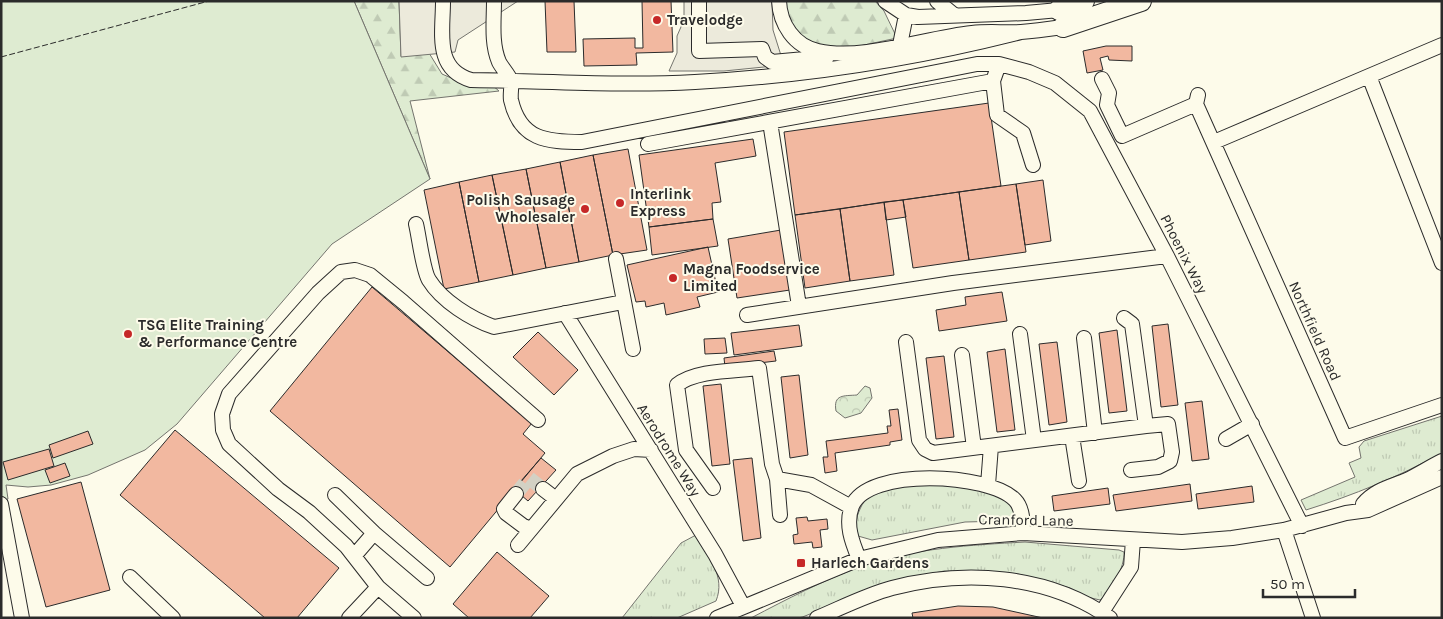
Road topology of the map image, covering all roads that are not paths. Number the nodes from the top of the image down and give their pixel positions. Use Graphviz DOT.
graph roads {
  1 [pos="443,1"];
  2 [pos="494,1"];
  3 [pos="699,1"];
  4 [pos="779,1"];
  5 [pos="885,1"];
  6 [pos="937,1"];
  7 [pos="979,1"];
  8 [pos="1084,1"];
  9 [pos="1141,1"];
  10 [pos="992,14"];
  11 [pos="906,15"];
  12 [pos="954,15"];
  13 [pos="1061,18"];
  14 [pos="1020,32"];
  15 [pos="900,45"];
  16 [pos="1442,45"];
  17 [pos="856,53"];
  18 [pos="999,64"];
  19 [pos="1369,76"];
  20 [pos="1102,79"];
  21 [pos="511,80"];
  22 [pos="993,82"];
  23 [pos="770,122"];
  24 [pos="1214,142"];
  25 [pos="648,144"];
  26 [pos="1033,165"];
  27 [pos="416,224"];
  28 [pos="1167,256"];
  29 [pos="616,259"];
  30 [pos="1442,263"];
  31 [pos="623,302"];
  32 [pos="799,306"];
  33 [pos="565,313"];
  34 [pos="747,315"];
  35 [pos="1124,318"];
  36 [pos="1020,334"];
  37 [pos="1084,338"];
  38 [pos="906,342"];
  39 [pos="632,348"];
  40 [pos="962,355"];
  41 [pos="1442,405"];
  42 [pos="538,420"];
  43 [pos="1252,424"];
  44 [pos="1146,426"];
  45 [pos="1095,433"];
  46 [pos="1072,436"];
  47 [pos="1226,439"];
  48 [pos="1034,440"];
  49 [pos="991,446"];
  50 [pos="974,448"];
  51 [pos="651,450"];
  52 [pos="1442,461"];
  53 [pos="1442,469"];
  54 [pos="1132,470"];
  55 [pos="1442,477"];
  56 [pos="777,479"];
  57 [pos="1079,481"];
  58 [pos="1427,483"];
  59 [pos="988,485"];
  60 [pos="543,488"];
  61 [pos="713,488"];
  62 [pos="516,494"];
  63 [pos="335,495"];
  64 [pos="556,500"];
  65 [pos="2,504"];
  66 [pos="852,507"];
  67 [pos="1346,513"];
  68 [pos="780,515"];
  69 [pos="1302,526"];
  70 [pos="533,527"];
  71 [pos="1284,530"];
  72 [pos="374,533"];
  73 [pos="1023,534"];
  74 [pos="1133,540"];
  75 [pos="518,545"];
  76 [pos="355,555"];
  77 [pos="859,559"];
  78 [pos="130,577"];
  79 [pos="427,578"];
  80 [pos="378,587"];
  81 [pos="743,606"];
  82 [pos="1106,615"];
  83 [pos="166,616"];
  84 [pos="22,618"];
  85 [pos="349,618"];
  86 [pos="414,618"];
  87 [pos="717,618"];
  88 [pos="817,618"];
  89 [pos="1314,618"];
  1 -- 21 [label="street"];
  2 -- 21 [label="street"];
  3 -- 17 [label="street"];
  4 -- 17 [label="street"];
  5 -- 11 [label="street"];
  6 -- 12 [label="street"];
  7 -- 10 [label="street"];
  8 -- 13 [label="highway"];
  9 -- 13 [label="highway"];
  10 -- 12 [label="street"];
  10 -- 13 [label="street"];
  11 -- 12 [label="street"];
  11 -- 15 [label="street"];
  13 -- 14 [label="street"];
  14 -- 15 [label="street"];
  14 -- 21 [label="street"];
  15 -- 17 [label="street"];
  16 -- 19 [label="street"];
  18 -- 21 [label="street, Phoenix Way"];
  18 -- 22 [label="street"];
  18 -- 28 [label="street, Phoenix Way"];
  19 -- 24 [label="street"];
  19 -- 30 [label="street"];
  20 -- 24 [label="street, Northfield Road"];
  22 -- 23 [label="street"];
  22 -- 26 [label="street"];
  23 -- 25 [label="street"];
  23 -- 32 [label="street"];
  24 -- 41 [label="street, Northfield Road"];
  27 -- 33 [label="street"];
  28 -- 32 [label="street"];
  28 -- 43 [label="street, Phoenix Way"];
  29 -- 31 [label="street"];
  31 -- 33 [label="street"];
  31 -- 39 [label="street"];
  32 -- 34 [label="street"];
  33 -- 51 [label="street, Aerodrome Way"];
  35 -- 44 [label="street"];
  36 -- 48 [label="street"];
  37 -- 45 [label="street"];
  38 -- 50 [label="street"];
  40 -- 50 [label="street"];
  42 -- 76 [label="street"];
  43 -- 47 [label="street"];
  43 -- 69 [label="street, Phoenix Way"];
  44 -- 45 [label="street"];
  44 -- 54 [label="street"];
  45 -- 46 [label="street"];
  46 -- 48 [label="street"];
  46 -- 57 [label="street"];
  48 -- 49 [label="street"];
  49 -- 50 [label="street"];
  49 -- 59 [label="street"];
  51 -- 64 [label="street"];
  51 -- 81 [label="street, Aerodrome Way"];
  52 -- 67 [label="street, Cranford Lane"];
  53 -- 58 [label="street, Cranford Lane"];
  55 -- 58 [label="street, Cranford Lane"];
  56 -- 61 [label="street"];
  56 -- 66 [label="street"];
  56 -- 68 [label="street"];
  58 -- 67 [label="street, Cranford Lane"];
  59 -- 66 [label="street"];
  59 -- 73 [label="street"];
  60 -- 64 [label="street"];
  62 -- 70 [label="street"];
  63 -- 72 [label="street"];
  64 -- 70 [label="street"];
  65 -- 84 [label="street"];
  66 -- 77 [label="street"];
  67 -- 69 [label="street, Cranford Lane"];
  69 -- 71 [label="street, Cranford Lane"];
  70 -- 75 [label="street"];
  71 -- 74 [label="street, Cranford Lane"];
  71 -- 89 [label="street"];
  72 -- 76 [label="street"];
  72 -- 79 [label="street"];
  73 -- 74 [label="street, Cranford Lane"];
  73 -- 77 [label="street, Cranford Lane"];
  74 -- 82 [label="street"];
  76 -- 80 [label="street"];
  77 -- 81 [label="street, Cranford Lane"];
  78 -- 83 [label="street"];
  80 -- 85 [label="street"];
  80 -- 86 [label="street"];
  81 -- 87 [label="street, Cranford Lane"];
  82 -- 88 [label="street"];
}
